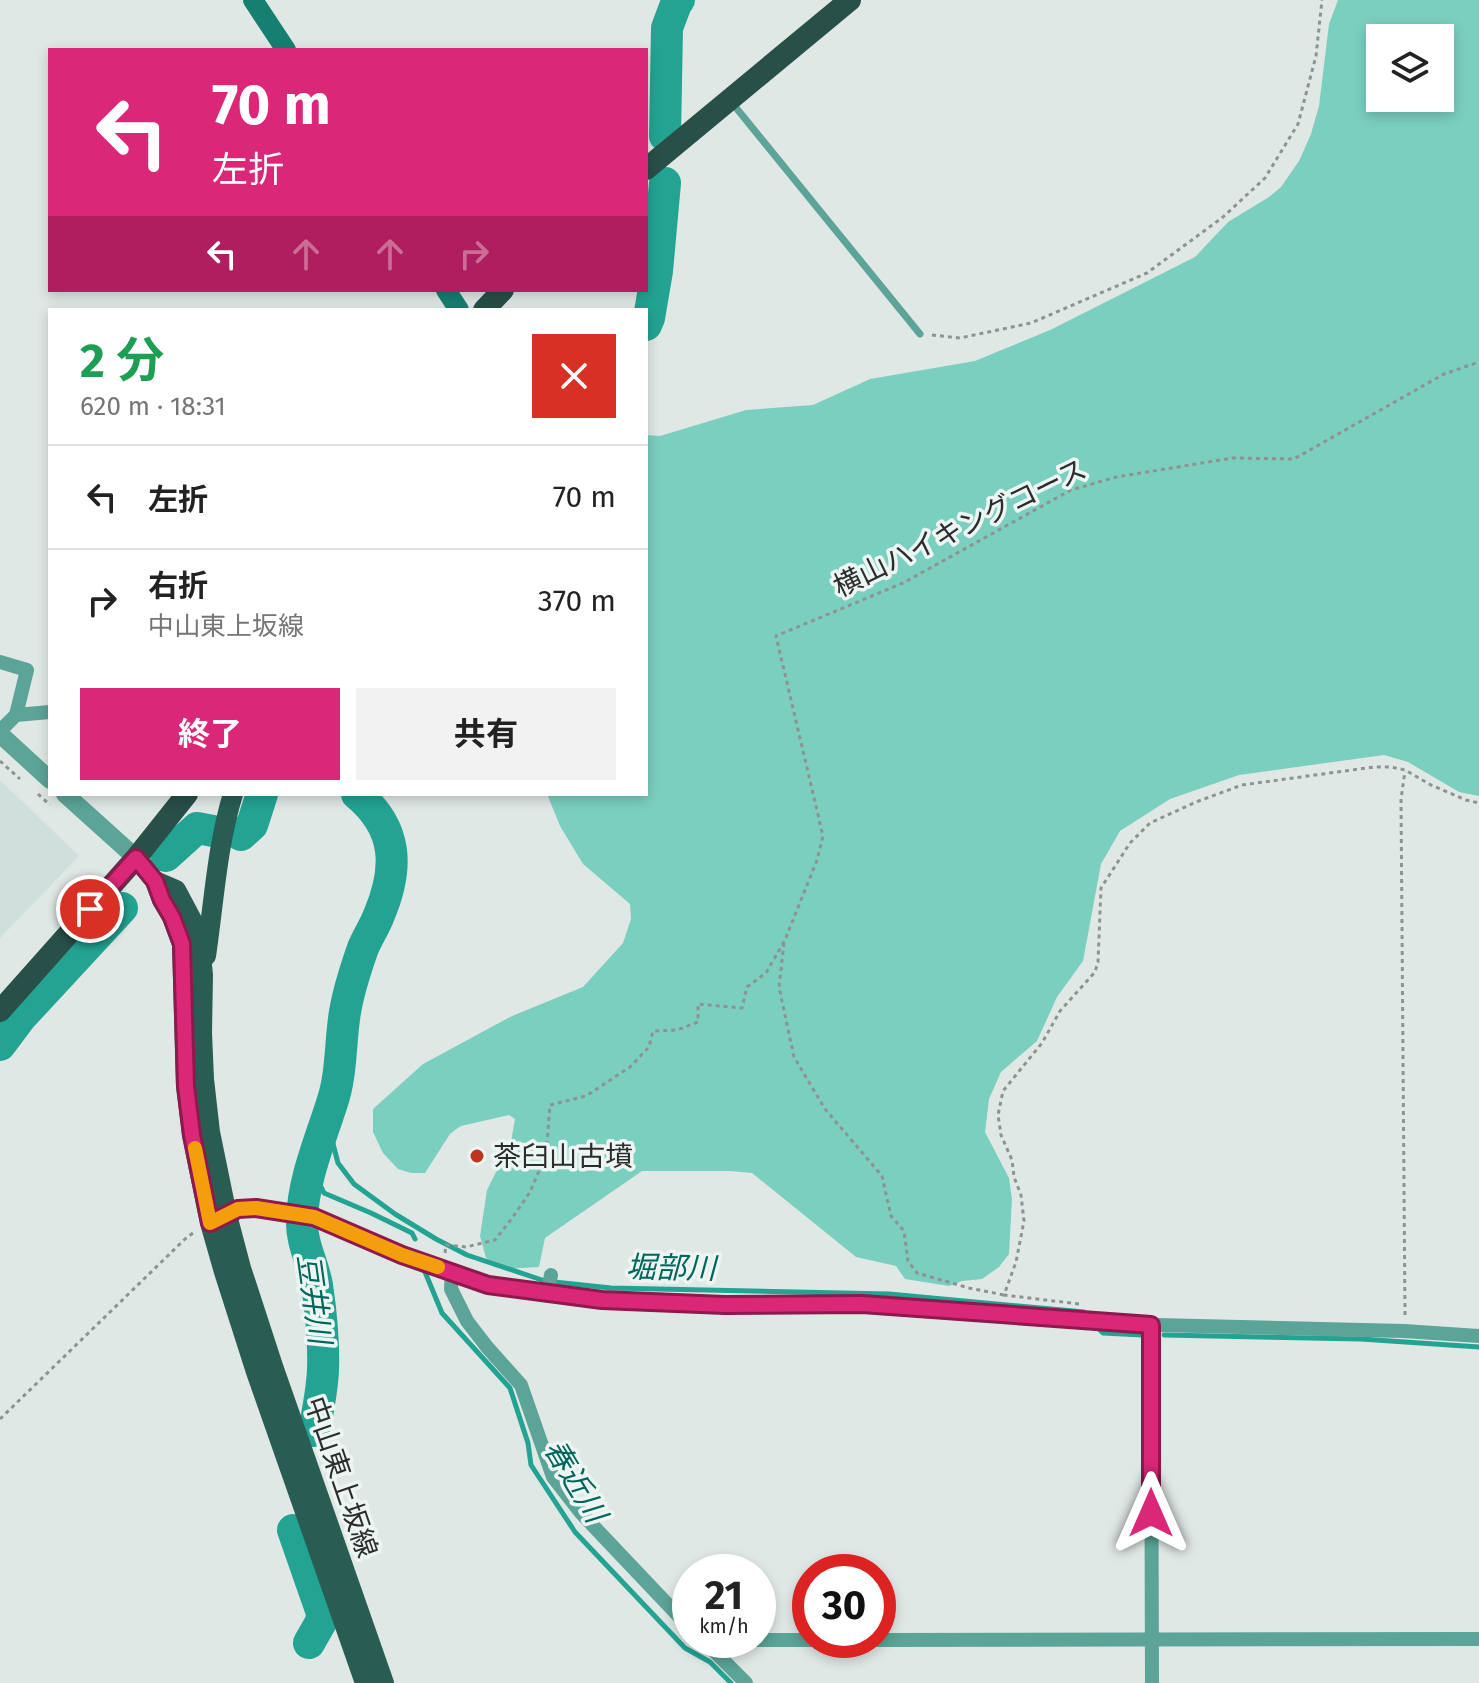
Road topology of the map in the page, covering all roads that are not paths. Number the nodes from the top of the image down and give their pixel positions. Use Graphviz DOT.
graph roads {
  1 [pos="253,0"];
  2 [pos="850,0"];
  3 [pos="285,48"];
  4 [pos="729,99"];
  5 [pos="648,167"];
  6 [pos="501,292"];
  7 [pos="486,308"];
  8 [pos="920,334"];
  9 [pos="0,662"];
  10 [pos="48,712"];
  11 [pos="16,715"];
  12 [pos="0,732"];
  13 [pos="48,778"];
  14 [pos="67,796"];
  15 [pos="185,796"];
  16 [pos="232,796"];
  17 [pos="136,858"];
  18 [pos="155,881"];
  19 [pos="203,975"];
  20 [pos="0,1011"];
  21 [pos="219,1219"];
  22 [pos="446,1270"];
  23 [pos="1151,1325"];
  24 [pos="1479,1336"];
  25 [pos="672,1609"];
  26 [pos="1152,1639"];
  27 [pos="1479,1639"];
  28 [pos="896,1640"];
  29 [pos="721,1658"];
  30 [pos="365,1683"];
  31 [pos="384,1683"];
  32 [pos="746,1683"];
  33 [pos="1152,1683"];
  1 -- 3 [label="main road"];
  2 -- 4 [label="highway"];
  4 -- 5 [label="highway"];
  4 -- 8 [label="lane"];
  6 -- 7 [label="highway"];
  9 -- 11 [label="street"];
  10 -- 11 [label="street"];
  11 -- 12 [label="street"];
  12 -- 13 [label="street"];
  14 -- 17 [label="street"];
  15 -- 17 [label="highway"];
  16 -- 19 [label="main road"];
  17 -- 18 [label="main road, 中山東上坂線"];
  17 -- 20 [label="highway"];
  18 -- 19 [label="main road, 中山東上坂線"];
  18 -- 21 [label="main road, 中山東上坂線"];
  19 -- 21 [label="main road, 中山東上坂線"];
  21 -- 22 [label="street"];
  21 -- 30 [label="main road, 中山東上坂線"];
  21 -- 31 [label="main road, 中山東上坂線"];
  22 -- 23 [label="street"];
  22 -- 25 [label="street"];
  23 -- 24 [label="street"];
  23 -- 26 [label="street"];
  26 -- 27 [label="street"];
  26 -- 28 [label="street"];
  26 -- 33 [label="street"];
  29 -- 32 [label="street"];
}
